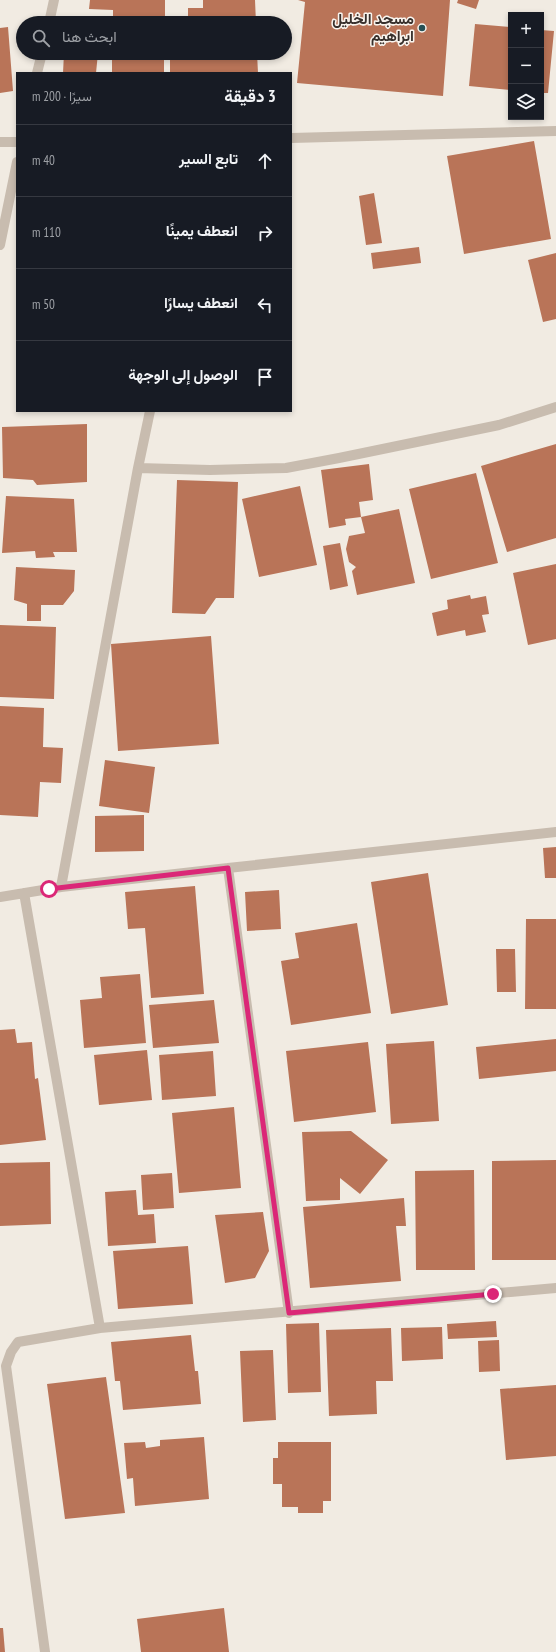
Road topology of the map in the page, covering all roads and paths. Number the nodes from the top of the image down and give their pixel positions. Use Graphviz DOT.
graph roads {
  1 [pos="54,0"];
  2 [pos="51,16"];
  3 [pos="40,60"];
  4 [pos="37,72"];
  5 [pos="556,131"];
  6 [pos="292,138"];
  7 [pos="0,142"];
  8 [pos="16,142"];
  9 [pos="16,167"];
  10 [pos="0,245"];
  11 [pos="556,407"];
  12 [pos="150,412"];
  13 [pos="138,468"];
  14 [pos="556,832"];
  15 [pos="228,868"];
  16 [pos="61,887"];
  17 [pos="24,893"];
  18 [pos="0,897"];
  19 [pos="556,1288"];
  20 [pos="289,1313"];
  21 [pos="100,1328"];
  22 [pos="45,1652"];
  1 -- 2 [label="street"];
  3 -- 4 [label="street"];
  5 -- 6 [label="street"];
  7 -- 8 [label="street"];
  9 -- 10 [label="street"];
  11 -- 13 [label="street"];
  12 -- 13 [label="street"];
  13 -- 16 [label="street"];
  14 -- 15 [label="street"];
  15 -- 16 [label="street"];
  15 -- 20 [label="street"];
  16 -- 17 [label="street"];
  17 -- 18 [label="street"];
  17 -- 21 [label="street"];
  19 -- 20 [label="street"];
  20 -- 21 [label="street"];
  21 -- 22 [label="street"];
}
